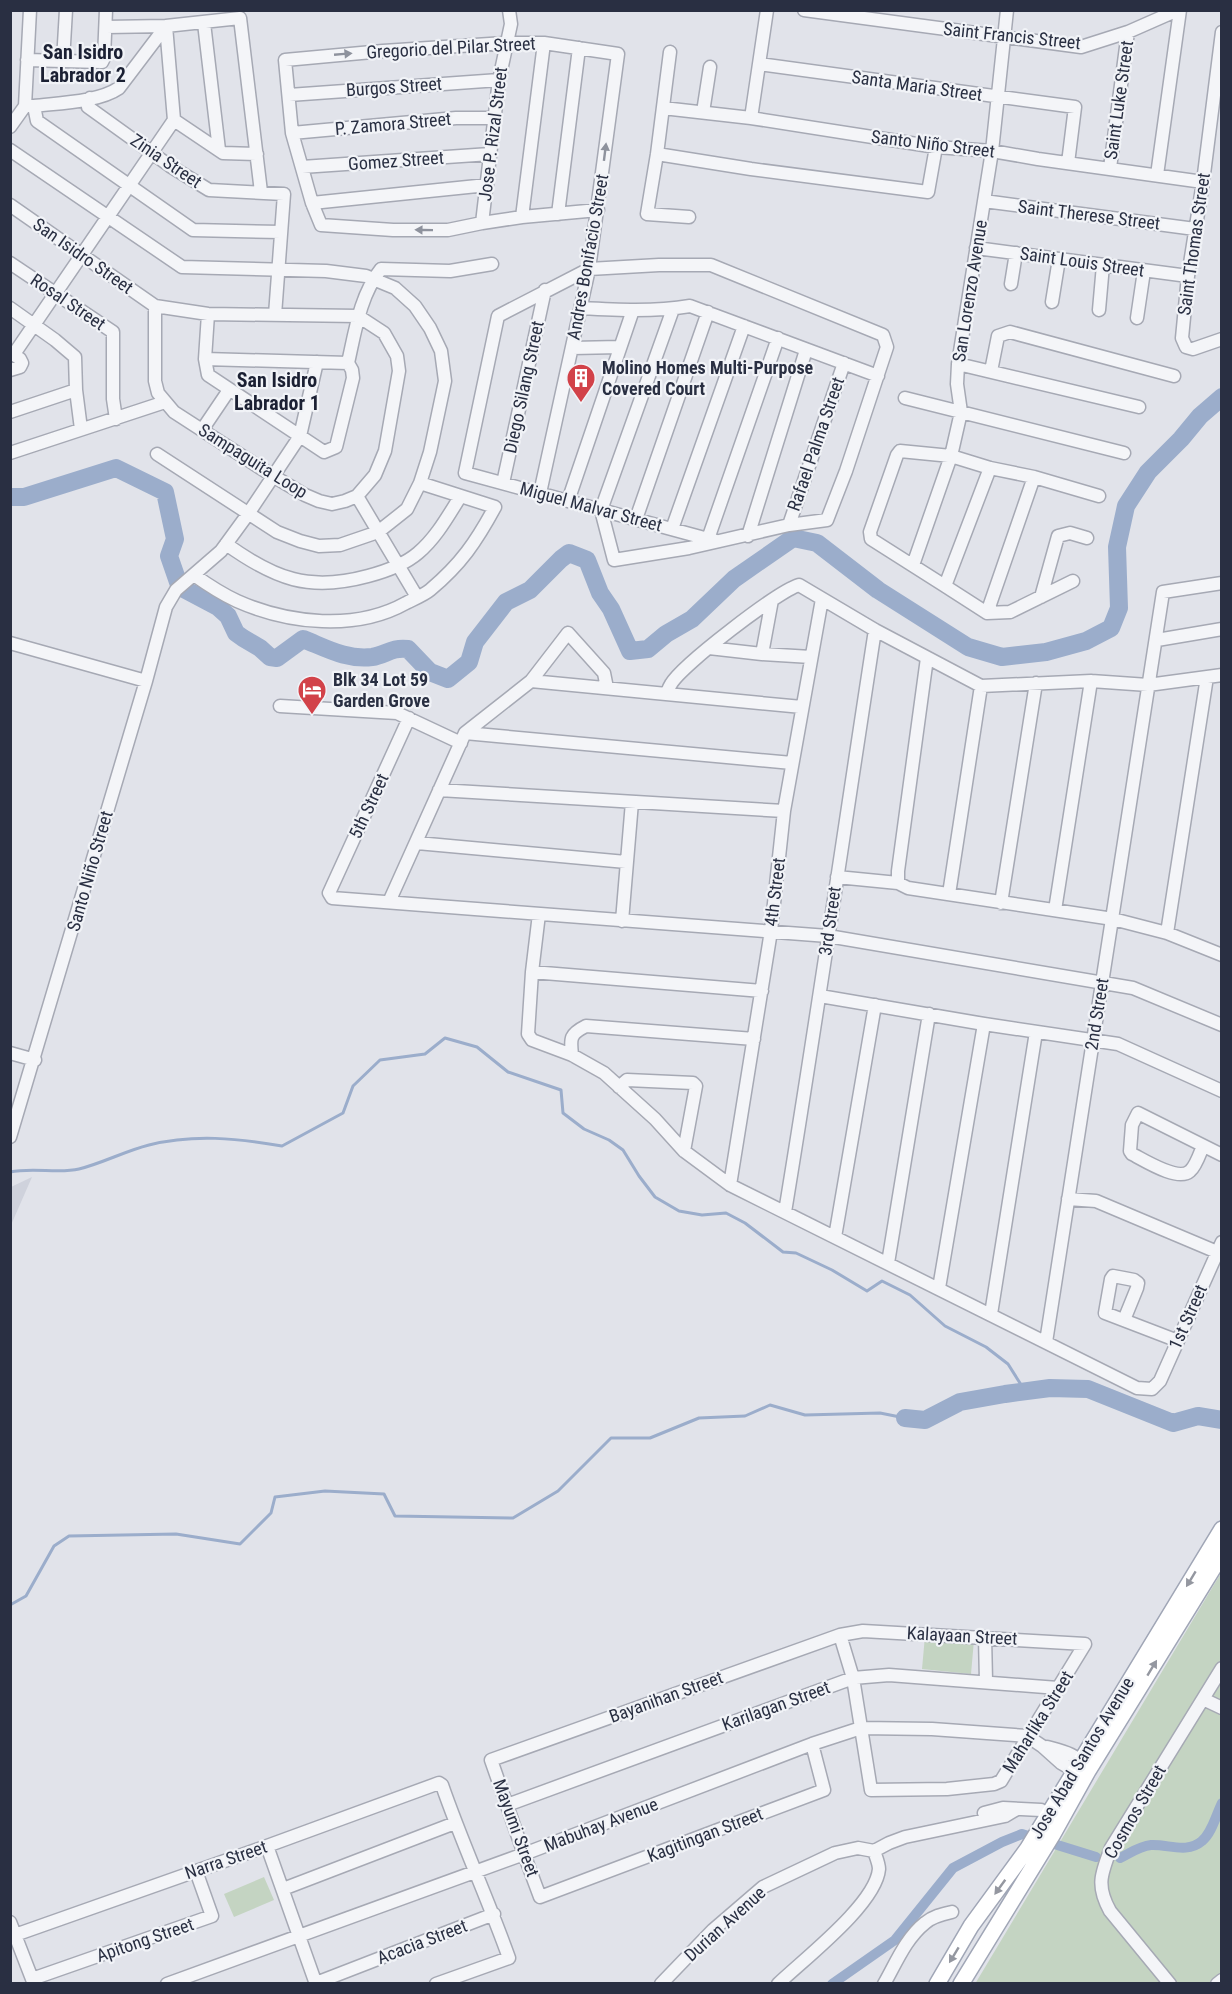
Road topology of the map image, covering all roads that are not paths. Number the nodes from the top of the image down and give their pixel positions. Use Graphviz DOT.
graph roads {
  1 [pos="30,10"];
  2 [pos="66,10"];
  3 [pos="106,10"];
  4 [pos="509,10"];
  5 [pos="767,10"];
  6 [pos="804,10"];
  7 [pos="1007,10"];
  8 [pos="1179,10"];
  9 [pos="204,23"];
  10 [pos="166,26"];
  11 [pos="106,27"];
  12 [pos="1128,32"];
  13 [pos="1221,32"];
  14 [pos="1004,37"];
  15 [pos="505,43"];
  16 [pos="544,43"];
  17 [pos="579,48"];
  18 [pos="670,52"];
  19 [pos="618,54"];
  20 [pos="27,60"];
  21 [pos="63,61"];
  22 [pos="759,64"];
  23 [pos="710,67"];
  24 [pos="499,80"];
  25 [pos="289,95"];
  26 [pos="997,97"];
  27 [pos="90,98"];
  28 [pos="30,106"];
  29 [pos="663,108"];
  30 [pos="703,112"];
  31 [pos="495,118"];
  32 [pos="751,118"];
  33 [pos="174,120"];
  34 [pos="10,127"];
  35 [pos="292,133"];
  36 [pos="936,147"];
  37 [pos="10,150"];
  38 [pos="219,150"];
  39 [pos="992,151"];
  40 [pos="152,153"];
  41 [pos="257,154"];
  42 [pos="490,154"];
  43 [pos="657,154"];
  44 [pos="1068,163"];
  45 [pos="302,167"];
  46 [pos="1110,168"];
  47 [pos="1157,176"];
  48 [pos="1203,182"];
  49 [pos="487,184"];
  50 [pos="129,186"];
  51 [pos="261,192"];
  52 [pos="984,201"];
  53 [pos="312,202"];
  54 [pos="10,205"];
  55 [pos="598,210"];
  56 [pos="558,214"];
  57 [pos="108,216"];
  58 [pos="522,217"];
  59 [pos="689,217"];
  60 [pos="482,223"];
  61 [pos="1195,229"];
  62 [pos="281,232"];
  63 [pos="976,248"];
  64 [pos="1016,253"];
  65 [pos="82,255"];
  66 [pos="1059,259"];
  67 [pos="10,263"];
  68 [pos="492,264"];
  69 [pos="1103,265"];
  70 [pos="278,269"];
  71 [pos="589,269"];
  72 [pos="1144,271"];
  73 [pos="1188,276"];
  74 [pos="374,280"];
  75 [pos="1011,284"];
  76 [pos="545,290"];
  77 [pos="55,293"];
  78 [pos="1052,302"];
  79 [pos="155,306"];
  80 [pos="10,308"];
  81 [pos="581,308"];
  82 [pos="672,309"];
  83 [pos="633,310"];
  84 [pos="1099,310"];
  85 [pos="708,312"];
  86 [pos="208,314"];
  87 [pos="275,315"];
  88 [pos="358,316"];
  89 [pos="1137,318"];
  90 [pos="34,325"];
  91 [pos="744,326"];
  92 [pos="778,338"];
  93 [pos="1221,339"];
  94 [pos="620,347"];
  95 [pos="572,348"];
  96 [pos="806,350"];
  97 [pos="12,353"];
  98 [pos="205,359"];
  99 [pos="317,362"];
  100 [pos="348,363"];
  101 [pos="844,363"];
  102 [pos="958,364"];
  103 [pos="15,368"];
  104 [pos="991,371"];
  105 [pos="878,376"];
  106 [pos="1174,376"];
  107 [pos="76,390"];
  108 [pos="229,390"];
  109 [pos="905,398"];
  110 [pos="165,402"];
  111 [pos="1140,407"];
  112 [pos="10,412"];
  113 [pos="961,412"];
  114 [pos="116,419"];
  115 [pos="81,429"];
  116 [pos="202,430"];
  117 [pos="300,436"];
  118 [pos="10,453"];
  119 [pos="1124,453"];
  120 [pos="157,454"];
  121 [pos="951,456"];
  122 [pos="990,468"];
  123 [pos="273,476"];
  124 [pos="1034,477"];
  125 [pos="420,483"];
  126 [pos="503,483"];
  127 [pos="540,494"];
  128 [pos="357,496"];
  129 [pos="1099,496"];
  130 [pos="459,497"];
  131 [pos="568,501"];
  132 [pos="601,510"];
  133 [pos="248,514"];
  134 [pos="636,519"];
  135 [pos="789,525"];
  136 [pos="672,529"];
  137 [pos="378,532"];
  138 [pos="748,536"];
  139 [pos="1087,538"];
  140 [pos="712,540"];
  141 [pos="226,544"];
  142 [pos="913,565"];
  143 [pos="398,567"];
  144 [pos="192,577"];
  145 [pos="1073,581"];
  146 [pos="1221,583"];
  147 [pos="945,586"];
  148 [pos="417,597"];
  149 [pos="1041,597"];
  150 [pos="822,599"];
  151 [pos="772,600"];
  152 [pos="987,614"];
  153 [pos="1221,629"];
  154 [pos="875,630"];
  155 [pos="1157,640"];
  156 [pos="10,643"];
  157 [pos="709,648"];
  158 [pos="762,654"];
  159 [pos="811,657"];
  160 [pos="927,658"];
  161 [pos="1221,675"];
  162 [pos="1207,677"];
  163 [pos="146,681"];
  164 [pos="531,681"];
  165 [pos="1091,681"];
  166 [pos="1036,683"];
  167 [pos="1148,685"];
  168 [pos="981,686"];
  169 [pos="607,688"];
  170 [pos="667,693"];
  171 [pos="280,706"];
  172 [pos="802,706"];
  173 [pos="409,718"];
  174 [pos="463,738"];
  175 [pos="792,763"];
  176 [pos="439,790"];
  177 [pos="632,802"];
  178 [pos="784,811"];
  179 [pos="417,843"];
  180 [pos="626,862"];
  181 [pos="837,877"];
  182 [pos="898,883"];
  183 [pos="949,894"];
  184 [pos="389,902"];
  185 [pos="1000,903"];
  186 [pos="1055,910"];
  187 [pos="540,914"];
  188 [pos="1113,919"];
  189 [pos="622,921"];
  190 [pos="771,931"];
  191 [pos="1167,933"];
  192 [pos="828,936"];
  193 [pos="1221,954"];
  194 [pos="532,972"];
  195 [pos="1102,983"];
  196 [pos="762,991"];
  197 [pos="820,996"];
  198 [pos="875,1005"];
  199 [pos="929,1014"];
  200 [pos="984,1024"];
  201 [pos="1221,1025"];
  202 [pos="1036,1032"];
  203 [pos="754,1039"];
  204 [pos="1093,1040"];
  205 [pos="10,1053"];
  206 [pos="572,1055"];
  207 [pos="34,1060"];
  208 [pos="619,1087"];
  209 [pos="1221,1091"];
  210 [pos="10,1137"];
  211 [pos="1203,1146"];
  212 [pos="684,1151"];
  213 [pos="1221,1155"];
  214 [pos="730,1185"];
  215 [pos="1068,1199"];
  216 [pos="785,1212"];
  217 [pos="835,1237"];
  218 [pos="1219,1247"];
  219 [pos="888,1263"];
  220 [pos="939,1288"];
  221 [pos="990,1314"];
  222 [pos="1124,1320"];
  223 [pos="1178,1341"];
  224 [pos="1046,1342"];
  225 [pos="1221,1529"];
  226 [pos="1221,1554"];
  227 [pos="840,1635"];
  228 [pos="986,1637"];
  229 [pos="1084,1643"];
  230 [pos="1221,1668"];
  231 [pos="854,1678"];
  232 [pos="986,1681"];
  233 [pos="1058,1688"];
  234 [pos="1203,1699"];
  235 [pos="1221,1708"];
  236 [pos="861,1728"];
  237 [pos="1028,1736"];
  238 [pos="812,1744"];
  239 [pos="491,1760"];
  240 [pos="1081,1767"];
  241 [pos="507,1805"];
  242 [pos="455,1823"];
  243 [pos="1050,1824"];
  244 [pos="267,1846"];
  245 [pos="874,1851"];
  246 [pos="1034,1851"];
  247 [pos="524,1854"];
  248 [pos="196,1871"];
  249 [pos="474,1871"];
  250 [pos="283,1889"];
  251 [pos="540,1897"];
  252 [pos="952,1912"];
  253 [pos="494,1914"];
  254 [pos="10,1922"];
  255 [pos="15,1935"];
  256 [pos="298,1935"];
  257 [pos="1221,1980"];
  258 [pos="33,1981"];
  259 [pos="167,1983"];
  260 [pos="316,1983"];
  261 [pos="436,1983"];
  262 [pos="661,1983"];
  263 [pos="778,1983"];
  264 [pos="884,1983"];
  265 [pos="937,1983"];
  266 [pos="961,1983"];
  267 [pos="1170,1983"];
  268 [pos="1217,1983"];
  1 -- 20 [label="street"];
  2 -- 21 [label="street"];
  3 -- 11 [label="street"];
  4 -- 15 [label="street, Jose P. Rizal Street"];
  5 -- 22 [label="street"];
  6 -- 14 [label="street, Saint Francis Street"];
  7 -- 14 [label="street, San Lorenzo Avenue"];
  8 -- 12 [label="street, Saint Francis Street"];
  8 -- 47 [label="street"];
  9 -- 10 [label="street"];
  9 -- 38 [label="street"];
  9 -- 41 [label="street"];
  10 -- 11 [label="street"];
  10 -- 27 [label="street"];
  10 -- 33 [label="street"];
  11 -- 21 [label="street"];
  12 -- 14 [label="street, Saint Francis Street"];
  12 -- 46 [label="street, Saint Luke Street"];
  13 -- 48 [label="street, Saint Thomas Street"];
  14 -- 26 [label="street, San Lorenzo Avenue"];
  15 -- 16 [label="street, Gregorio del Pilar Street"];
  15 -- 24 [label="street, Jose P. Rizal Street"];
  25 -- 15 [label="street, Gregorio del Pilar Street, one-way"];
  16 -- 17 [label="street, Gregorio del Pilar Street"];
  16 -- 58 [label="street"];
  17 -- 19 [label="street, Gregorio del Pilar Street"];
  17 -- 56 [label="street"];
  18 -- 29 [label="street"];
  55 -- 19 [label="street, Andres Bonifacio Street, one-way"];
  20 -- 21 [label="street"];
  20 -- 28 [label="street"];
  22 -- 26 [label="street, Santa Maria Street"];
  22 -- 32 [label="street"];
  23 -- 30 [label="street"];
  24 -- 25 [label="street, Burgos Street"];
  24 -- 31 [label="street, Jose P. Rizal Street"];
  25 -- 35 [label="street"];
  26 -- 39 [label="street, San Lorenzo Avenue"];
  26 -- 44 [label="street, Santa Maria Street"];
  27 -- 28 [label="street"];
  27 -- 40 [label="street, Zinia Street"];
  28 -- 34 [label="street"];
  28 -- 50 [label="street"];
  29 -- 30 [label="street, Santo Niño Street"];
  29 -- 43 [label="street"];
  30 -- 32 [label="street, Santo Niño Street"];
  31 -- 35 [label="street, P. Zamora Street"];
  31 -- 42 [label="street, Jose P. Rizal Street"];
  32 -- 36 [label="street, Santo Niño Street"];
  33 -- 38 [label="street"];
  33 -- 40 [label="street"];
  35 -- 45 [label="street"];
  36 -- 39 [label="street, Santo Niño Street"];
  36 -- 43 [label="street"];
  37 -- 57 [label="street"];
  38 -- 41 [label="street"];
  39 -- 44 [label="street, Santo Niño Street"];
  39 -- 52 [label="street, San Lorenzo Avenue"];
  40 -- 50 [label="street"];
  40 -- 51 [label="street, Zinia Street"];
  41 -- 51 [label="street"];
  42 -- 45 [label="street, Gomez Street"];
  42 -- 49 [label="street, Jose P. Rizal Street"];
  43 -- 59 [label="street"];
  44 -- 46 [label="street, Santo Niño Street"];
  45 -- 53 [label="street"];
  46 -- 47 [label="street, Santo Niño Street"];
  47 -- 48 [label="street, Santo Niño Street"];
  48 -- 61 [label="street, Saint Thomas Street"];
  49 -- 53 [label="street"];
  49 -- 60 [label="street, Jose P. Rizal Street"];
  50 -- 57 [label="street"];
  50 -- 62 [label="street"];
  51 -- 62 [label="street, Zinia Street"];
  52 -- 61 [label="street, Saint Therese Street"];
  52 -- 63 [label="street, San Lorenzo Avenue"];
  60 -- 53 [label="street, one-way"];
  54 -- 65 [label="street, San Isidro Street"];
  55 -- 56 [label="street"];
  55 -- 71 [label="street, Andres Bonifacio Street"];
  56 -- 58 [label="street"];
  57 -- 65 [label="street"];
  57 -- 70 [label="street"];
  58 -- 60 [label="street"];
  61 -- 73 [label="street, Saint Thomas Street"];
  62 -- 70 [label="street"];
  63 -- 64 [label="street, Saint Louis Street"];
  63 -- 102 [label="street, San Lorenzo Avenue"];
  64 -- 66 [label="street, Saint Louis Street"];
  64 -- 75 [label="street"];
  65 -- 77 [label="street"];
  65 -- 79 [label="street, San Isidro Street"];
  66 -- 69 [label="street, Saint Louis Street"];
  66 -- 78 [label="street"];
  67 -- 77 [label="street, Rosal Street"];
  68 -- 74 [label="street"];
  69 -- 72 [label="street, Saint Louis Street"];
  69 -- 84 [label="street"];
  70 -- 74 [label="street"];
  70 -- 87 [label="street"];
  71 -- 76 [label="street"];
  71 -- 81 [label="street, Andres Bonifacio Street"];
  71 -- 105 [label="street"];
  72 -- 73 [label="street, Saint Louis Street"];
  72 -- 89 [label="street"];
  73 -- 93 [label="street, Saint Thomas Street"];
  74 -- 88 [label="street"];
  74 -- 125 [label="street"];
  76 -- 126 [label="street, Diego Silang Street"];
  76 -- 126 [label="street, Miguel Malvar Street"];
  77 -- 90 [label="street"];
  77 -- 114 [label="street, Rosal Street"];
  79 -- 86 [label="street"];
  79 -- 110 [label="street"];
  80 -- 90 [label="street"];
  81 -- 83 [label="street"];
  81 -- 95 [label="street, Andres Bonifacio Street"];
  82 -- 83 [label="street"];
  82 -- 85 [label="street"];
  82 -- 132 [label="street"];
  83 -- 94 [label="street"];
  85 -- 91 [label="street"];
  85 -- 134 [label="street"];
  86 -- 87 [label="street"];
  86 -- 98 [label="street"];
  87 -- 88 [label="street"];
  88 -- 100 [label="street"];
  88 -- 128 [label="street"];
  90 -- 97 [label="street"];
  90 -- 107 [label="street"];
  91 -- 92 [label="street"];
  91 -- 136 [label="street"];
  92 -- 96 [label="street"];
  92 -- 140 [label="street"];
  94 -- 95 [label="street"];
  94 -- 131 [label="street"];
  95 -- 127 [label="street, Andres Bonifacio Street"];
  96 -- 101 [label="street"];
  96 -- 138 [label="street"];
  97 -- 103 [label="street"];
  98 -- 99 [label="street"];
  98 -- 108 [label="street"];
  99 -- 100 [label="street"];
  99 -- 117 [label="street"];
  100 -- 117 [label="street"];
  101 -- 105 [label="street"];
  101 -- 135 [label="street, Rafael Palma Street"];
  102 -- 104 [label="street"];
  102 -- 113 [label="street, San Lorenzo Avenue"];
  104 -- 106 [label="street"];
  104 -- 111 [label="street"];
  105 -- 135 [label="street"];
  107 -- 112 [label="street"];
  107 -- 115 [label="street"];
  108 -- 116 [label="street"];
  108 -- 117 [label="street"];
  109 -- 113 [label="street"];
  110 -- 114 [label="street"];
  110 -- 116 [label="street, Sampaguita Loop"];
  113 -- 119 [label="street"];
  113 -- 121 [label="street, San Lorenzo Avenue"];
  114 -- 115 [label="street"];
  115 -- 118 [label="street"];
  116 -- 123 [label="street, Sampaguita Loop"];
  117 -- 123 [label="street"];
  120 -- 133 [label="street"];
  121 -- 122 [label="street"];
  121 -- 142 [label="street, San Lorenzo Avenue"];
  121 -- 142 [label="street"];
  122 -- 124 [label="street"];
  122 -- 147 [label="street"];
  123 -- 128 [label="street, Sampaguita Loop"];
  123 -- 133 [label="street"];
  124 -- 129 [label="street"];
  124 -- 152 [label="street"];
  125 -- 130 [label="street"];
  125 -- 137 [label="street"];
  126 -- 127 [label="street, Miguel Malvar Street"];
  127 -- 131 [label="street, Miguel Malvar Street"];
  128 -- 137 [label="street"];
  130 -- 143 [label="street"];
  130 -- 148 [label="street"];
  131 -- 132 [label="street, Miguel Malvar Street"];
  132 -- 134 [label="street, Miguel Malvar Street"];
  132 -- 140 [label="street"];
  133 -- 137 [label="street"];
  133 -- 141 [label="street"];
  134 -- 136 [label="street, Miguel Malvar Street"];
  135 -- 138 [label="street"];
  136 -- 140 [label="street, Miguel Malvar Street"];
  137 -- 143 [label="street"];
  138 -- 140 [label="street"];
  139 -- 149 [label="street"];
  141 -- 143 [label="street"];
  141 -- 144 [label="street"];
  142 -- 147 [label="street"];
  143 -- 148 [label="street"];
  144 -- 148 [label="street"];
  144 -- 163 [label="street, Santo Niño Street"];
  145 -- 149 [label="street"];
  146 -- 155 [label="street, 2nd Street"];
  147 -- 152 [label="street"];
  149 -- 152 [label="street"];
  150 -- 151 [label="street"];
  150 -- 154 [label="street"];
  150 -- 159 [label="street, 4th Street"];
  151 -- 157 [label="street"];
  151 -- 158 [label="street"];
  153 -- 155 [label="street"];
  154 -- 160 [label="street"];
  154 -- 181 [label="street, 3rd Street"];
  155 -- 167 [label="street, 2nd Street"];
  156 -- 163 [label="street"];
  157 -- 158 [label="street"];
  157 -- 170 [label="street"];
  158 -- 159 [label="street"];
  159 -- 172 [label="street, 4th Street"];
  160 -- 168 [label="street"];
  160 -- 182 [label="street"];
  161 -- 162 [label="street"];
  162 -- 167 [label="street"];
  162 -- 191 [label="street"];
  163 -- 207 [label="street, Santo Niño Street"];
  164 -- 169 [label="street"];
  164 -- 169 [label="street"];
  164 -- 174 [label="street"];
  165 -- 166 [label="street"];
  165 -- 167 [label="street"];
  165 -- 186 [label="street"];
  166 -- 168 [label="street"];
  166 -- 185 [label="street"];
  167 -- 188 [label="street, 2nd Street"];
  168 -- 183 [label="street"];
  169 -- 170 [label="street"];
  170 -- 172 [label="street"];
  171 -- 173 [label="street"];
  172 -- 175 [label="street, 4th Street"];
  173 -- 174 [label="street"];
  173 -- 184 [label="street, 5th Street"];
  174 -- 175 [label="street"];
  174 -- 176 [label="street"];
  175 -- 178 [label="street, 4th Street"];
  176 -- 177 [label="street"];
  176 -- 179 [label="street"];
  177 -- 178 [label="street"];
  177 -- 180 [label="street"];
  178 -- 190 [label="street, 4th Street"];
  179 -- 180 [label="street"];
  179 -- 184 [label="street"];
  180 -- 189 [label="street"];
  181 -- 182 [label="street"];
  181 -- 192 [label="street, 3rd Street"];
  182 -- 183 [label="street"];
  183 -- 185 [label="street"];
  184 -- 187 [label="street"];
  185 -- 186 [label="street"];
  186 -- 188 [label="street"];
  187 -- 189 [label="street"];
  187 -- 194 [label="street"];
  188 -- 191 [label="street"];
  188 -- 195 [label="street, 2nd Street"];
  189 -- 190 [label="street"];
  190 -- 192 [label="street"];
  190 -- 196 [label="street, 4th Street"];
  191 -- 193 [label="street"];
  192 -- 195 [label="street"];
  192 -- 197 [label="street, 3rd Street"];
  194 -- 196 [label="street"];
  194 -- 206 [label="street"];
  195 -- 201 [label="street"];
  195 -- 204 [label="street, 2nd Street"];
  196 -- 203 [label="street, 4th Street"];
  197 -- 198 [label="street"];
  197 -- 216 [label="street, 3rd Street"];
  198 -- 199 [label="street"];
  198 -- 217 [label="street"];
  199 -- 200 [label="street"];
  199 -- 219 [label="street"];
  200 -- 202 [label="street"];
  200 -- 220 [label="street"];
  202 -- 204 [label="street"];
  202 -- 221 [label="street"];
  203 -- 206 [label="street"];
  203 -- 214 [label="street, 4th Street"];
  204 -- 209 [label="street"];
  204 -- 215 [label="street, 2nd Street"];
  205 -- 207 [label="street"];
  206 -- 208 [label="street"];
  207 -- 210 [label="street, Santo Niño Street"];
  208 -- 212 [label="street"];
  208 -- 212 [label="street"];
  211 -- 211 [label="street"];
  211 -- 213 [label="street"];
  212 -- 214 [label="street"];
  214 -- 216 [label="street"];
  215 -- 218 [label="street"];
  215 -- 224 [label="street, 2nd Street"];
  216 -- 217 [label="street"];
  217 -- 219 [label="street"];
  218 -- 223 [label="street, 1st Street"];
  219 -- 220 [label="street"];
  220 -- 221 [label="street"];
  221 -- 224 [label="street"];
  222 -- 223 [label="street"];
  223 -- 224 [label="street, 1st Street"];
  225 -- 240 [label="main road, Jose Abad Santos Avenue, one-way"];
  240 -- 226 [label="main road, Jose Abad Santos Avenue, one-way"];
  227 -- 228 [label="street, Kalayaan Street"];
  227 -- 231 [label="street"];
  227 -- 239 [label="street, Bayanihan Street"];
  228 -- 229 [label="street, Kalayaan Street"];
  228 -- 232 [label="street"];
  229 -- 233 [label="street, Maharlika Street"];
  230 -- 234 [label="street, Cosmos Street"];
  231 -- 232 [label="street, Karilagan Street"];
  231 -- 236 [label="street"];
  231 -- 241 [label="street, Karilagan Street"];
  232 -- 233 [label="street, Karilagan Street"];
  233 -- 237 [label="street, Maharlika Street"];
  234 -- 235 [label="street"];
  234 -- 267 [label="street, Cosmos Street"];
  236 -- 237 [label="street, Mabuhay Avenue"];
  236 -- 237 [label="street, Maharlika Street"];
  236 -- 238 [label="street, Mabuhay Avenue"];
  237 -- 240 [label="street"];
  238 -- 247 [label="street, Mabuhay Avenue"];
  238 -- 251 [label="street, Kagitingan Street"];
  239 -- 241 [label="street, Mayumi Street"];
  240 -- 243 [label="main road, Jose Abad Santos Avenue"];
  241 -- 247 [label="street, Mayumi Street"];
  242 -- 244 [label="street, Narra Street"];
  242 -- 249 [label="street"];
  242 -- 250 [label="street"];
  243 -- 245 [label="street, Durian Avenue"];
  243 -- 246 [label="main road, Jose Abad Santos Avenue"];
  244 -- 248 [label="street, Narra Street"];
  244 -- 250 [label="street"];
  245 -- 262 [label="street, Durian Avenue"];
  245 -- 263 [label="street"];
  246 -- 265 [label="main road, Jose Abad Santos Avenue, one-way"];
  246 -- 266 [label="main road, Jose Abad Santos Avenue"];
  247 -- 249 [label="street, Mabuhay Avenue"];
  247 -- 251 [label="street, Mayumi Street"];
  248 -- 255 [label="street, Narra Street"];
  248 -- 258 [label="street, Apitong Street"];
  249 -- 253 [label="street"];
  249 -- 256 [label="street, Mabuhay Avenue"];
  250 -- 256 [label="street"];
  252 -- 264 [label="street"];
  253 -- 260 [label="street, Acacia Street"];
  253 -- 261 [label="street"];
  254 -- 255 [label="street"];
  255 -- 258 [label="street"];
  256 -- 259 [label="street, Mabuhay Avenue"];
  256 -- 260 [label="street"];
  257 -- 268 [label="street"];
}
